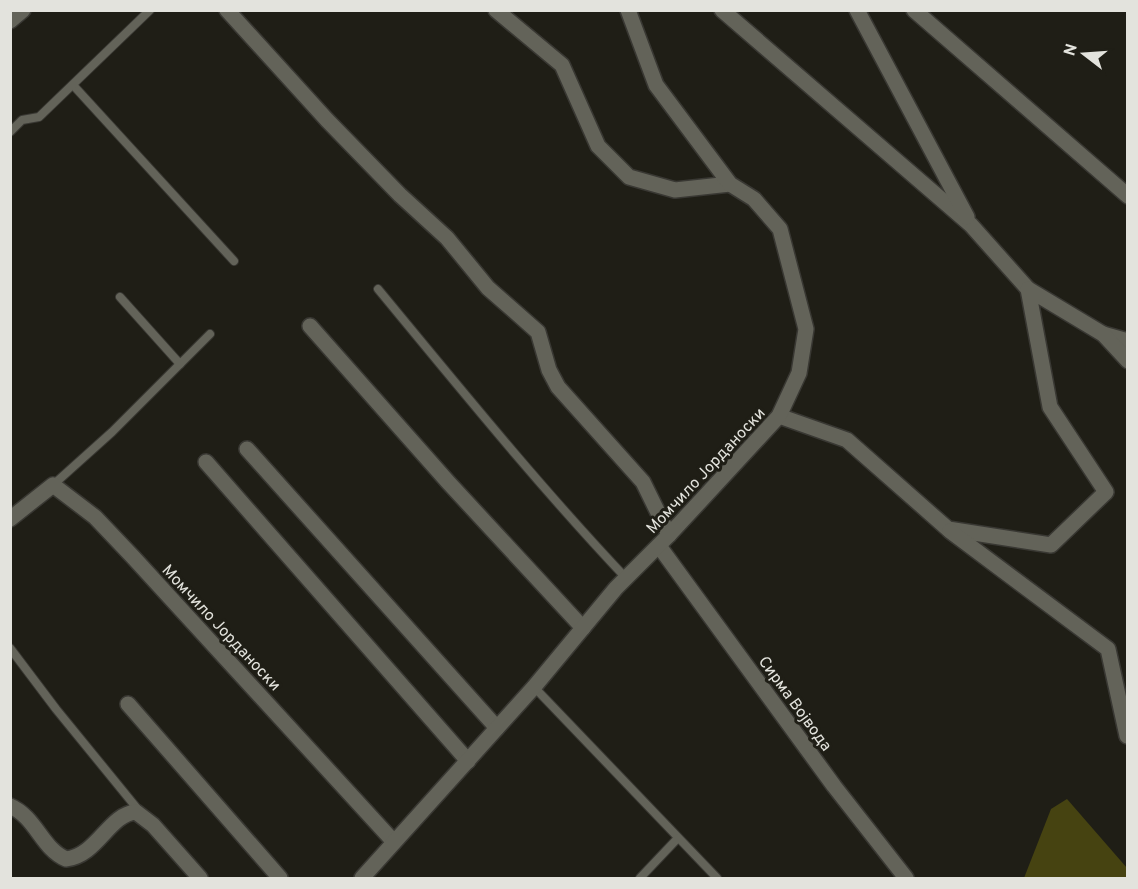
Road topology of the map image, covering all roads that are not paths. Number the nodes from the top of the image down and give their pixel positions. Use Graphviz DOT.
graph roads {
  1 [pos="23,10"];
  2 [pos="150,10"];
  3 [pos="227,10"];
  4 [pos="496,10"];
  5 [pos="628,10"];
  6 [pos="722,10"];
  7 [pos="856,10"];
  8 [pos="914,10"];
  9 [pos="10,21"];
  10 [pos="72,85"];
  11 [pos="10,132"];
  12 [pos="730,184"];
  13 [pos="1128,196"];
  14 [pos="971,225"];
  15 [pos="234,261"];
  16 [pos="378,289"];
  17 [pos="1028,289"];
  18 [pos="120,297"];
  19 [pos="310,326"];
  20 [pos="210,334"];
  21 [pos="1103,334"];
  22 [pos="1128,341"];
  23 [pos="1128,361"];
  24 [pos="180,364"];
  25 [pos="779,416"];
  26 [pos="247,449"];
  27 [pos="206,462"];
  28 [pos="53,485"];
  29 [pos="10,519"];
  30 [pos="948,530"];
  31 [pos="664,541"];
  32 [pos="626,578"];
  33 [pos="583,627"];
  34 [pos="10,648"];
  35 [pos="534,687"];
  36 [pos="128,704"];
  37 [pos="497,728"];
  38 [pos="1127,736"];
  39 [pos="468,760"];
  40 [pos="10,806"];
  41 [pos="143,815"];
  42 [pos="677,839"];
  43 [pos="394,842"];
  44 [pos="200,879"];
  45 [pos="280,879"];
  46 [pos="362,879"];
  47 [pos="640,879"];
  48 [pos="717,879"];
  49 [pos="906,879"];
  1 -- 9 [label="street"];
  2 -- 10 [label="lane"];
  3 -- 31 [label="street, Сирма Војвода"];
  4 -- 12 [label="street"];
  5 -- 12 [label="street, Момчило Јорданоски"];
  6 -- 14 [label="street"];
  7 -- 14 [label="street"];
  8 -- 13 [label="street"];
  10 -- 11 [label="lane"];
  10 -- 15 [label="lane"];
  12 -- 25 [label="street, Момчило Јорданоски"];
  14 -- 17 [label="street"];
  16 -- 32 [label="lane"];
  17 -- 21 [label="street"];
  17 -- 30 [label="street"];
  18 -- 24 [label="lane"];
  19 -- 33 [label="street"];
  20 -- 24 [label="lane"];
  21 -- 22 [label="street"];
  21 -- 23 [label="street"];
  24 -- 28 [label="lane"];
  25 -- 30 [label="street"];
  25 -- 31 [label="street, Момчило Јорданоски"];
  26 -- 37 [label="street"];
  27 -- 39 [label="street"];
  28 -- 29 [label="street"];
  28 -- 43 [label="street, Момчило Јорданоски"];
  30 -- 38 [label="street"];
  31 -- 32 [label="street, Момчило Јорданоски"];
  31 -- 49 [label="street, Сирма Војвода"];
  32 -- 33 [label="street, Момчило Јорданоски"];
  33 -- 35 [label="street, Момчило Јорданоски"];
  34 -- 41 [label="lane"];
  35 -- 37 [label="street, Момчило Јорданоски"];
  35 -- 42 [label="lane"];
  36 -- 45 [label="street"];
  37 -- 39 [label="street, Момчило Јорданоски"];
  39 -- 43 [label="street, Момчило Јорданоски"];
  40 -- 41 [label="street"];
  41 -- 44 [label="street"];
  42 -- 47 [label="lane"];
  42 -- 48 [label="lane"];
  43 -- 46 [label="street, Момчило Јорданоски"];
}
